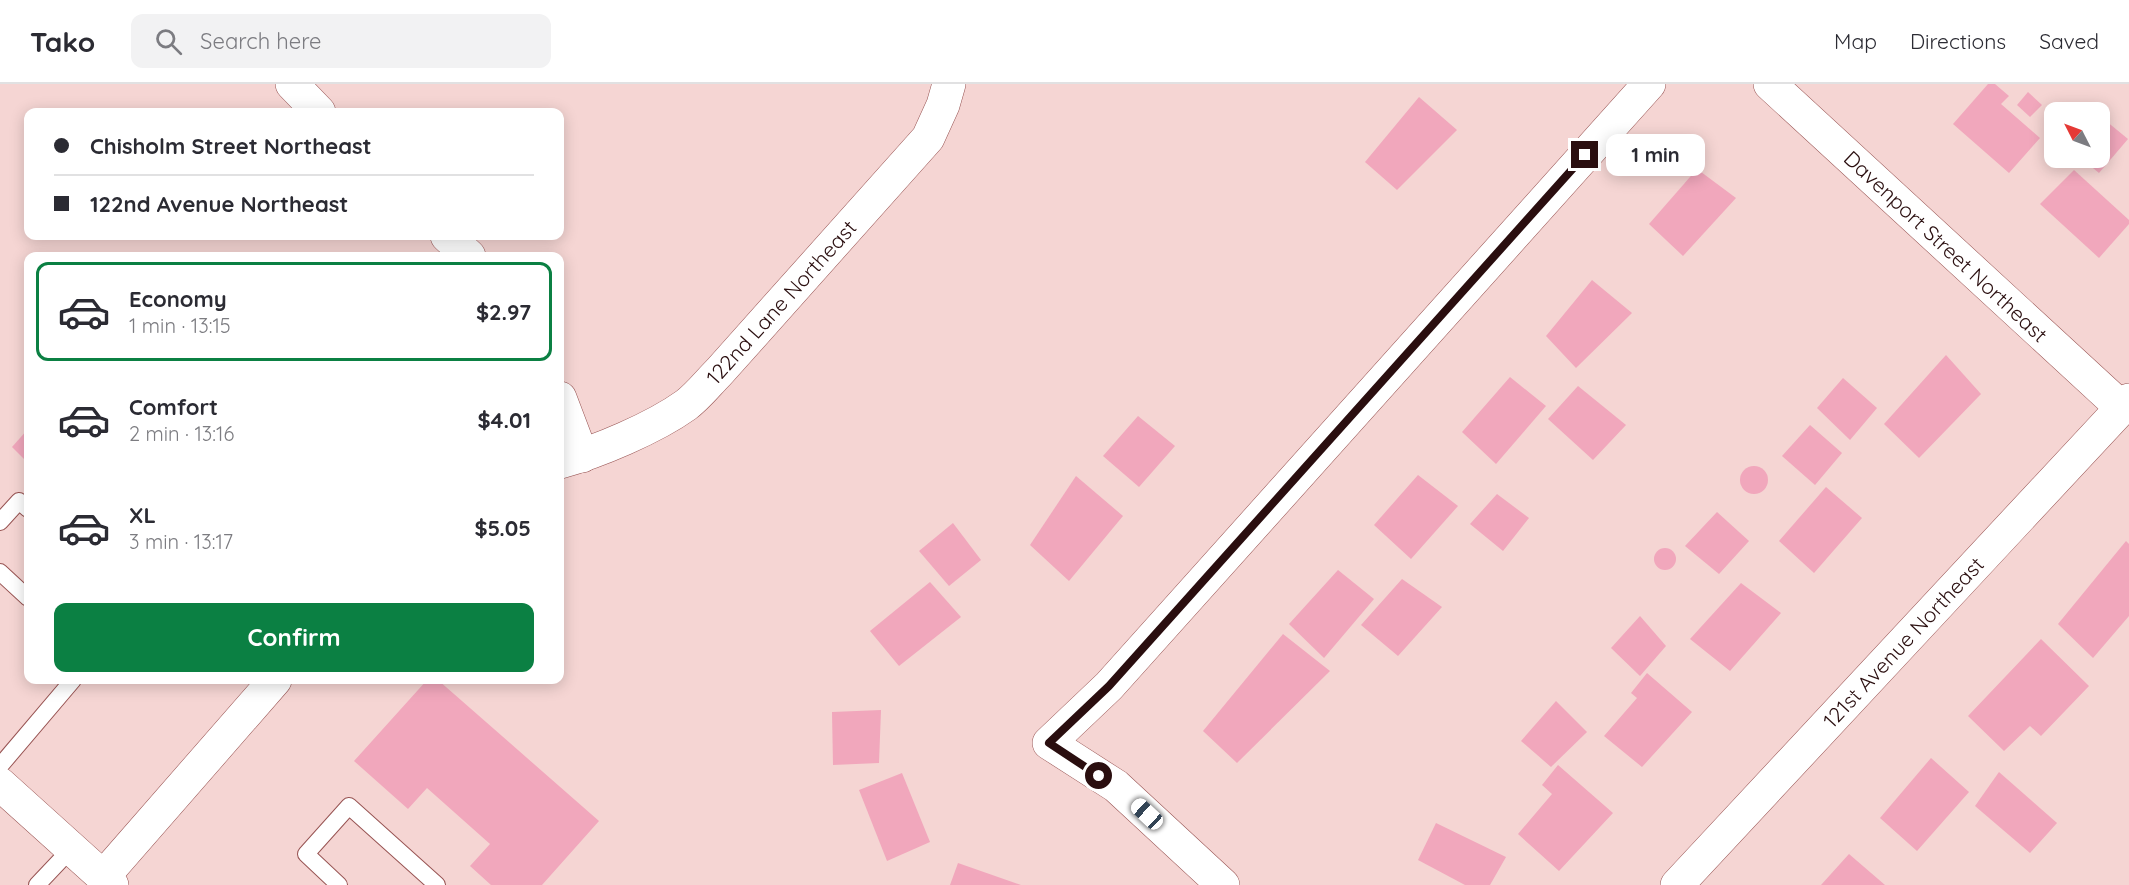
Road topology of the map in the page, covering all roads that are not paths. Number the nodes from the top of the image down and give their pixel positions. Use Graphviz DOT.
graph roads {
  1 [pos="292,84"];
  2 [pos="949,84"];
  3 [pos="1649,84"];
  4 [pos="1770,84"];
  5 [pos="315,108"];
  6 [pos="451,240"];
  7 [pos="465,252"];
  8 [pos="2125,404"];
  9 [pos="564,420"];
  10 [pos="571,459"];
  11 [pos="24,505"];
  12 [pos="0,522"];
  13 [pos="0,572"];
  14 [pos="24,594"];
  15 [pos="70,684"];
  16 [pos="272,684"];
  17 [pos="0,766"];
  18 [pos="0,784"];
  19 [pos="72,848"];
  20 [pos="108,881"];
  21 [pos="37,885"];
  22 [pos="339,885"];
  23 [pos="437,885"];
  24 [pos="1223,885"];
  25 [pos="1677,885"];
  1 -- 5 [label="street"];
  2 -- 10 [label="street, 122nd Lane Northeast"];
  3 -- 24 [label="street"];
  4 -- 8 [label="street, Davenport Street Northeast"];
  6 -- 7 [label="street"];
  8 -- 25 [label="street, 121st Avenue Northeast"];
  9 -- 10 [label="street"];
  11 -- 12 [label="lane"];
  13 -- 14 [label="lane"];
  15 -- 17 [label="lane"];
  16 -- 20 [label="street"];
  18 -- 19 [label="street"];
  19 -- 20 [label="street"];
  19 -- 21 [label="lane"];
  22 -- 23 [label="lane"];
}
